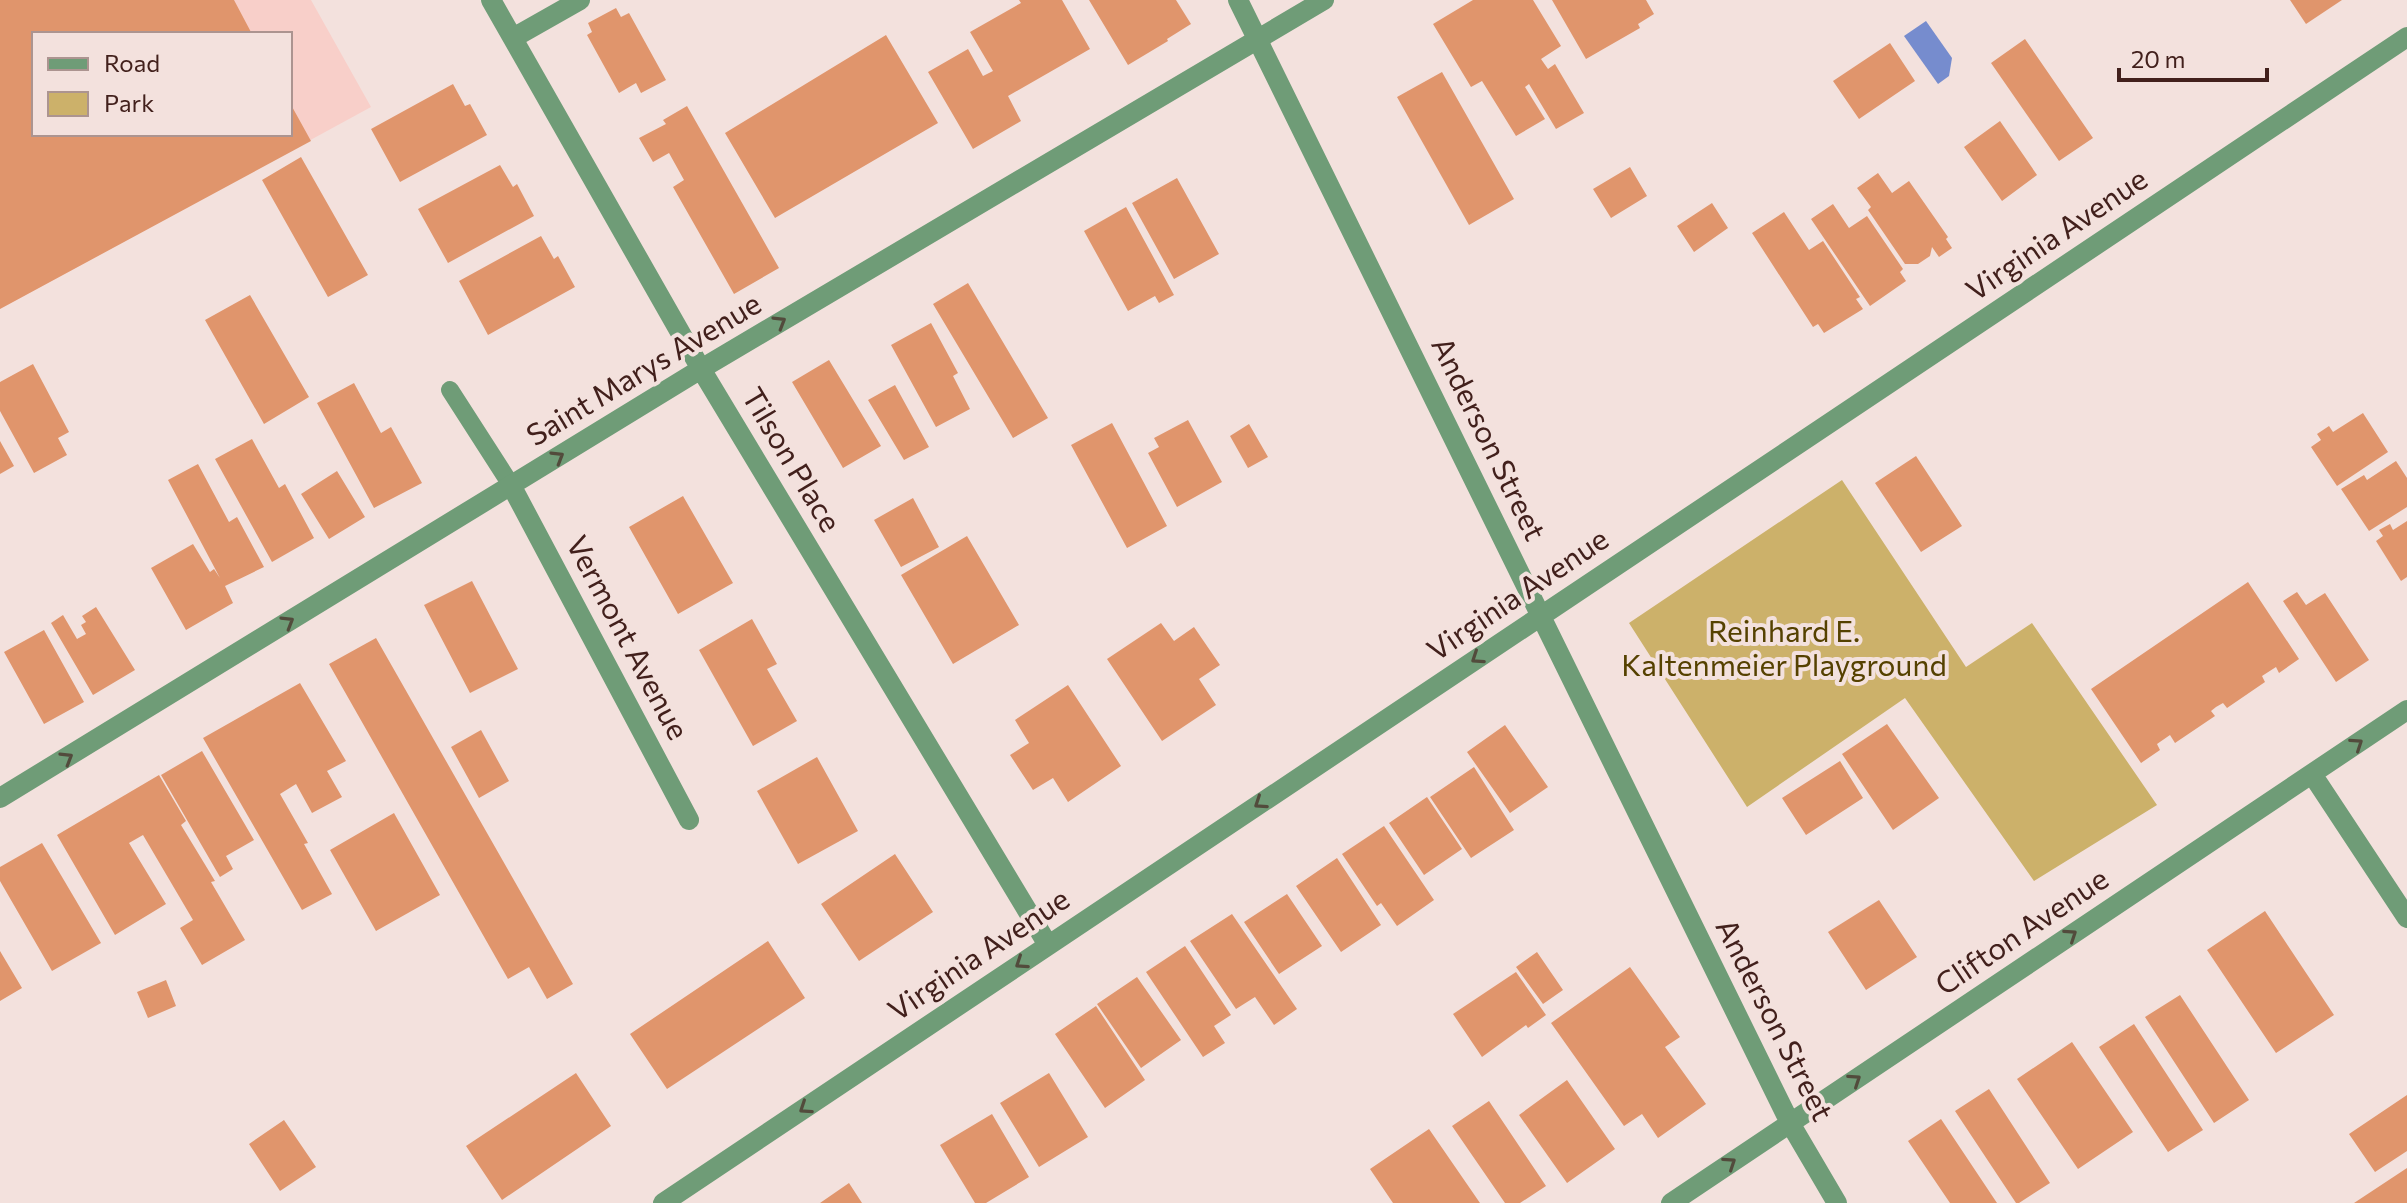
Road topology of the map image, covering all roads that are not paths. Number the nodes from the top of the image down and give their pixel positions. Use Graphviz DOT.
graph roads {
  1 [pos="491,0"];
  2 [pos="580,0"];
  3 [pos="1238,0"];
  4 [pos="1324,0"];
  5 [pos="2407,37"];
  6 [pos="513,38"];
  7 [pos="1260,40"];
  8 [pos="701,369"];
  9 [pos="450,390"];
  10 [pos="511,485"];
  11 [pos="1541,615"];
  12 [pos="2407,710"];
  13 [pos="2312,774"];
  14 [pos="0,798"];
  15 [pos="689,820"];
  16 [pos="2407,918"];
  17 [pos="1048,945"];
  18 [pos="1790,1123"];
  19 [pos="663,1203"];
  20 [pos="1671,1203"];
  21 [pos="1837,1203"];
  1 -- 6 [label="street, Tilson Place"];
  2 -- 6 [label="street"];
  3 -- 7 [label="street, Anderson Street"];
  4 -- 7 [label="street, Saint Marys Avenue"];
  5 -- 11 [label="street, Virginia Avenue"];
  6 -- 8 [label="street, Tilson Place"];
  8 -- 7 [label="street, Saint Marys Avenue, one-way"];
  7 -- 11 [label="street, Anderson Street"];
  10 -- 8 [label="street, Saint Marys Avenue, one-way"];
  8 -- 17 [label="street, Tilson Place"];
  9 -- 10 [label="lane"];
  14 -- 10 [label="street, Saint Marys Avenue, one-way"];
  10 -- 15 [label="street, Vermont Avenue"];
  11 -- 17 [label="street, Virginia Avenue, one-way"];
  11 -- 18 [label="street, Anderson Street"];
  13 -- 12 [label="street, Clifton Avenue, one-way"];
  13 -- 16 [label="street"];
  18 -- 13 [label="street, Clifton Avenue, one-way"];
  17 -- 19 [label="street, Virginia Avenue, one-way"];
  20 -- 18 [label="street, Clifton Avenue, one-way"];
  18 -- 21 [label="street, Anderson Street"];
}
